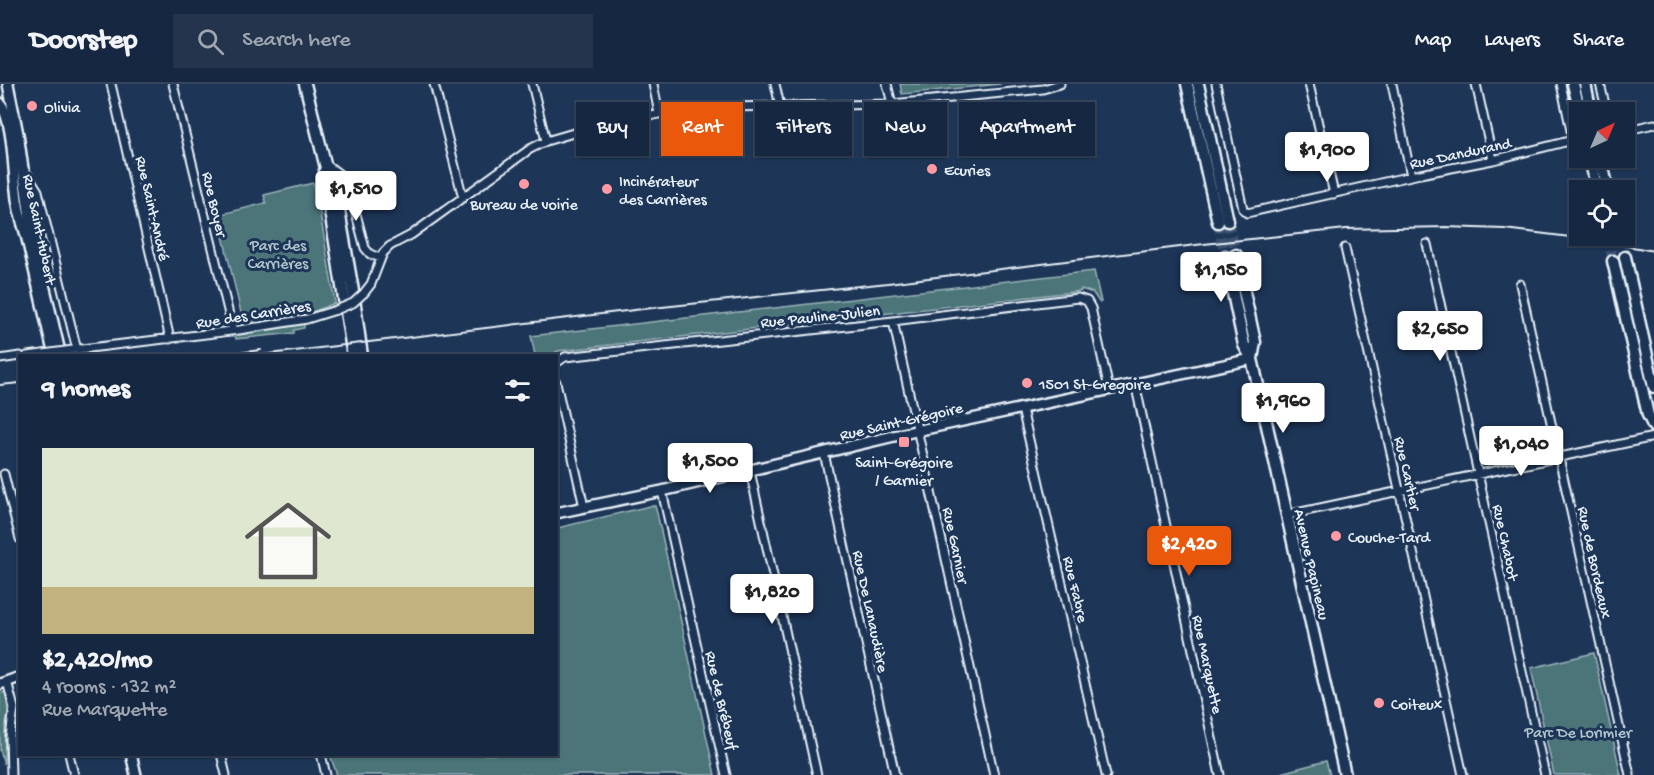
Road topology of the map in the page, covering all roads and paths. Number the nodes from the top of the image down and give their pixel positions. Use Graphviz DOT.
graph roads {
  1 [pos="8,84"];
  2 [pos="111,84"];
  3 [pos="173,84"];
  4 [pos="305,84"];
  5 [pos="434,84"];
  6 [pos="532,84"];
  7 [pos="653,84"];
  8 [pos="775,84"];
  9 [pos="887,84"];
  10 [pos="1060,84"];
  11 [pos="1187,84"];
  12 [pos="1198,84"];
  13 [pos="1216,84"];
  14 [pos="1309,84"];
  15 [pos="1392,84"];
  16 [pos="1476,84"];
  17 [pos="1561,84"];
  18 [pos="1573,84"];
  19 [pos="1585,84"];
  20 [pos="1600,84"];
  21 [pos="779,102"];
  22 [pos="892,102"];
  23 [pos="911,102"];
  24 [pos="1578,102"];
  25 [pos="1589,102"];
  26 [pos="1604,102"];
  27 [pos="2,105"];
  28 [pos="755,106"];
  29 [pos="659,114"];
  30 [pos="1654,124"];
  31 [pos="1635,128"];
  32 [pos="546,141"];
  33 [pos="1494,160"];
  34 [pos="326,164"];
  35 [pos="24,168"];
  36 [pos="1411,176"];
  37 [pos="1334,194"];
  38 [pos="463,198"];
  39 [pos="1427,244"];
  40 [pos="1345,248"];
  41 [pos="1231,255"];
  42 [pos="1625,257"];
  43 [pos="380,258"];
  44 [pos="1613,261"];
  45 [pos="1520,284"];
  46 [pos="893,321"];
  47 [pos="233,331"];
  48 [pos="170,339"];
  49 [pos="75,350"];
  50 [pos="43,354"];
  51 [pos="54,354"];
  52 [pos="61,354"];
  53 [pos="353,354"];
  54 [pos="362,354"];
  55 [pos="18,356"];
  56 [pos="0,359"];
  57 [pos="1252,359"];
  58 [pos="558,362"];
  59 [pos="1135,383"];
  60 [pos="1654,387"];
  61 [pos="1109,389"];
  62 [pos="558,391"];
  63 [pos="1022,408"];
  64 [pos="1654,427"];
  65 [pos="918,430"];
  66 [pos="1654,437"];
  67 [pos="824,453"];
  68 [pos="1559,457"];
  69 [pos="750,471"];
  70 [pos="4,474"];
  71 [pos="1478,474"];
  72 [pos="662,491"];
  73 [pos="1399,491"];
  74 [pos="584,507"];
  75 [pos="558,513"];
  76 [pos="1287,515"];
  77 [pos="18,531"];
  78 [pos="4,682"];
  79 [pos="69,756"];
  80 [pos="131,756"];
  81 [pos="221,756"];
  82 [pos="321,756"];
  83 [pos="11,775"];
  84 [pos="74,775"];
  85 [pos="136,775"];
  86 [pos="226,775"];
  87 [pos="326,775"];
  88 [pos="726,775"];
  89 [pos="818,775"];
  90 [pos="895,775"];
  91 [pos="994,775"];
  92 [pos="1106,775"];
  93 [pos="1220,775"];
  94 [pos="1345,775"];
  95 [pos="1462,775"];
  96 [pos="1545,775"];
  97 [pos="1630,775"];
  1 -- 35 [label="street, Rue Saint-Hubert"];
  2 -- 48 [label="street, Rue Saint-André"];
  3 -- 47 [label="street, Rue Boyer"];
  4 -- 34 [label="main road"];
  5 -- 38 [label="street"];
  6 -- 32 [label="street"];
  7 -- 29 [label="street"];
  8 -- 21 [label="street"];
  9 -- 22 [label="street"];
  10 -- 23 [label="street, Rue des Carrières"];
  11 -- 12 [label="main road"];
  13 -- 37 [label="street, Rue Dandurand"];
  14 -- 37 [label="street"];
  15 -- 36 [label="street"];
  16 -- 33 [label="street"];
  17 -- 33 [label="street, Rue Dandurand"];
  18 -- 24 [label="main road"];
  19 -- 25 [label="main road"];
  20 -- 26 [label="street"];
  27 -- 51 [label="street, Rue Saint-Hubert"];
  28 -- 29 [label="street, Rue des Carrières"];
  29 -- 32 [label="street, Rue des Carrières"];
  30 -- 31 [label="street"];
  32 -- 38 [label="street, Rue des Carrières"];
  33 -- 36 [label="street, Rue Dandurand"];
  34 -- 43 [label="street"];
  34 -- 53 [label="main road"];
  34 -- 54 [label="main road"];
  35 -- 49 [label="street, Rue Saint-Hubert"];
  35 -- 52 [label="street, Rue Saint-Hubert"];
  36 -- 37 [label="street, Rue Dandurand"];
  38 -- 43 [label="street, Rue des Carrières"];
  39 -- 71 [label="street, Rue Chabot"];
  40 -- 73 [label="street, Rue Cartier"];
  41 -- 57 [label="main road, Avenue Papineau"];
  42 -- 60 [label="main road"];
  43 -- 47 [label="street, Rue des Carrières, bridge"];
  44 -- 64 [label="main road"];
  45 -- 68 [label="street, Rue de Bordeaux"];
  46 -- 58 [label="street, Rue Pauline-Julien"];
  46 -- 61 [label="street, Rue Pauline-Julien"];
  46 -- 65 [label="street, Rue Garnier"];
  47 -- 48 [label="street, Rue des Carrières"];
  48 -- 49 [label="street, Rue des Carrières"];
  49 -- 50 [label="street, Rue des Carrières, bridge"];
  55 -- 56 [label="street"];
  57 -- 59 [label="street, Rue Saint-Grégoire"];
  57 -- 76 [label="main road, Avenue Papineau"];
  59 -- 61 [label="street, Rue Saint-Grégoire"];
  59 -- 93 [label="street, Rue Marquette"];
  61 -- 63 [label="street, Rue Saint-Grégoire"];
  62 -- 74 [label="street"];
  63 -- 65 [label="street, Rue Saint-Grégoire"];
  63 -- 92 [label="street, Rue Fabre"];
  65 -- 67 [label="street, Rue Saint-Grégoire"];
  65 -- 91 [label="street, Rue Garnier"];
  66 -- 68 [label="street"];
  67 -- 69 [label="street, Rue Saint-Grégoire"];
  67 -- 90 [label="street, Rue De Lanaudière"];
  68 -- 71 [label="street"];
  68 -- 97 [label="street, Rue de Bordeaux"];
  69 -- 72 [label="street, Rue Saint-Grégoire"];
  69 -- 89 [label="street"];
  70 -- 77 [label="street"];
  71 -- 73 [label="street"];
  71 -- 96 [label="street, Rue Chabot"];
  72 -- 74 [label="street, Rue Saint-Grégoire"];
  72 -- 88 [label="street, Rue de Brébeuf"];
  73 -- 76 [label="street"];
  73 -- 95 [label="street, Rue Cartier"];
  74 -- 75 [label="street, Rue Saint-Grégoire"];
  76 -- 94 [label="main road, Avenue Papineau"];
  78 -- 83 [label="street"];
  79 -- 84 [label="street"];
  80 -- 85 [label="street"];
  81 -- 86 [label="street"];
  82 -- 87 [label="street"];
}
